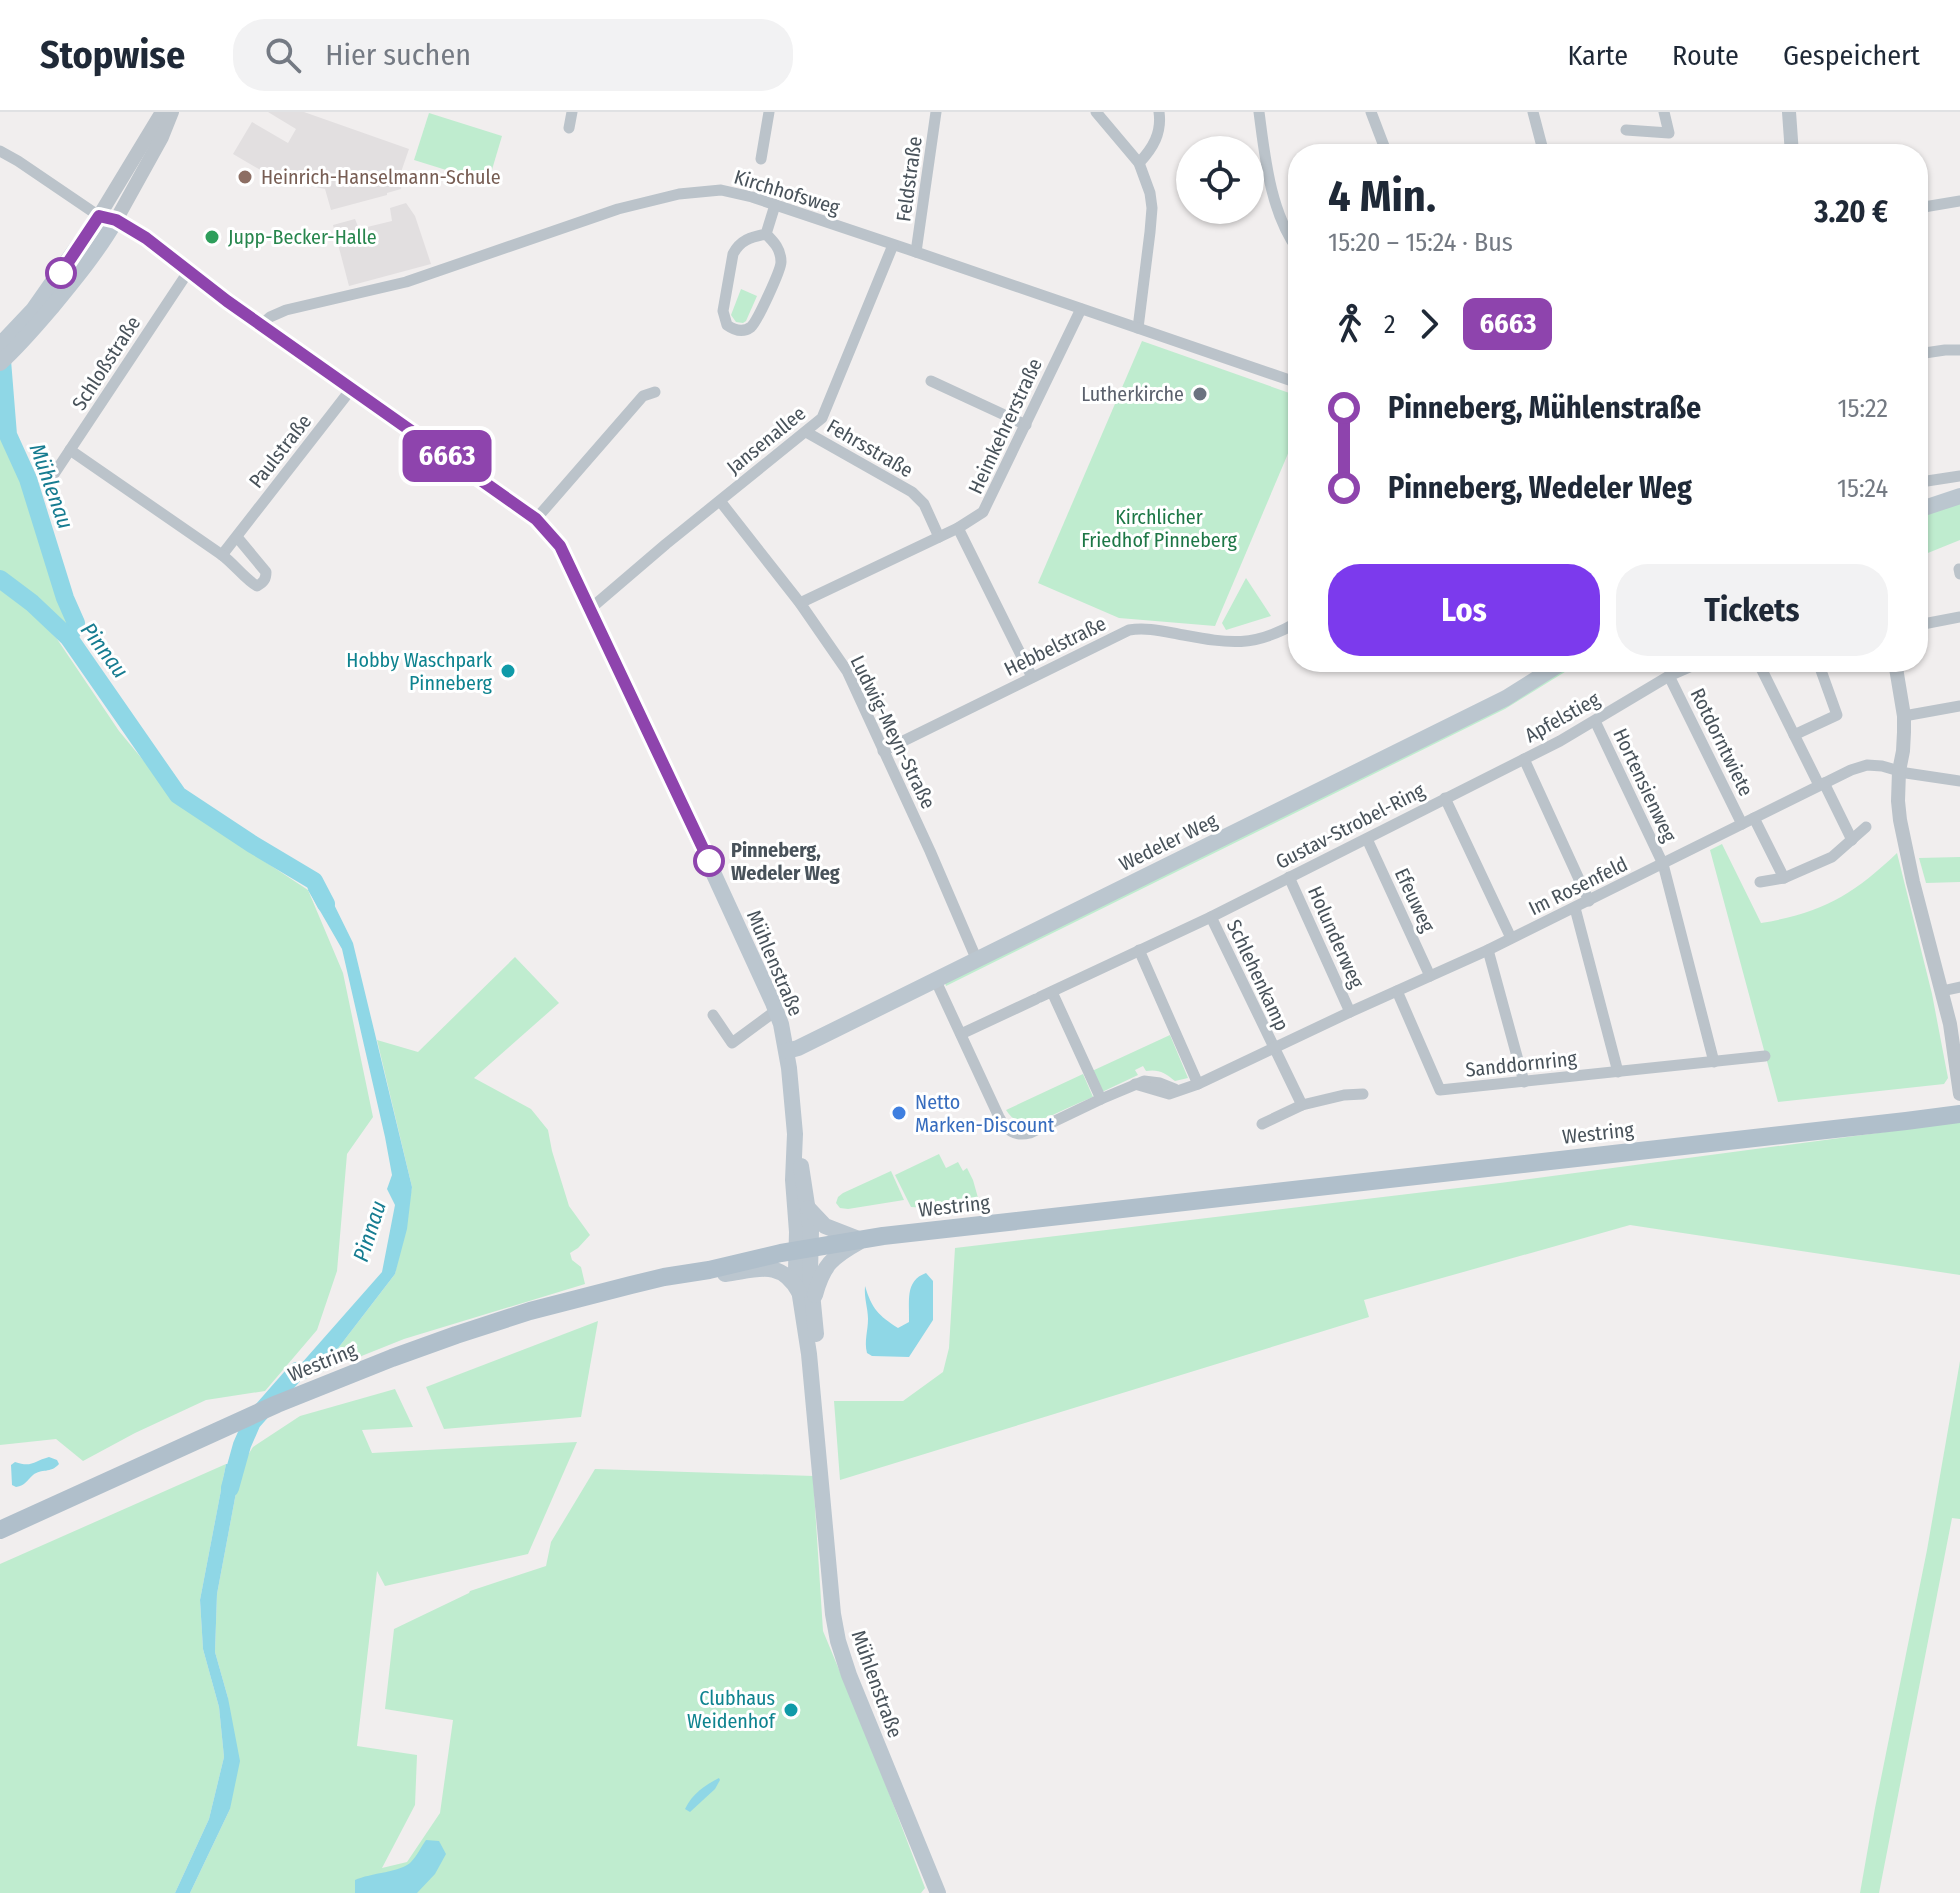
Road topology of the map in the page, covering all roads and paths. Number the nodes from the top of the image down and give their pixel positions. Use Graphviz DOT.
graph roads {
  1 [pos="162,112"];
  2 [pos="172,112"];
  3 [pos="572,112"];
  4 [pos="769,112"];
  5 [pos="936,112"];
  6 [pos="1096,112"];
  7 [pos="1159,112"];
  8 [pos="1259,112"];
  9 [pos="1371,112"];
  10 [pos="1533,112"];
  11 [pos="1664,112"];
  12 [pos="1789,112"];
  13 [pos="569,128"];
  14 [pos="1626,130"];
  15 [pos="1383,144"];
  16 [pos="1541,144"];
  17 [pos="1791,144"];
  18 [pos="0,151"];
  19 [pos="761,159"];
  20 [pos="1139,163"];
  21 [pos="1960,201"];
  22 [pos="775,205"];
  23 [pos="1928,206"];
  24 [pos="109,221"];
  25 [pos="766,234"];
  26 [pos="1288,234"];
  27 [pos="893,245"];
  28 [pos="916,252"];
  29 [pos="188,272"];
  30 [pos="1081,309"];
  31 [pos="261,325"];
  32 [pos="1138,328"];
  33 [pos="19,335"];
  34 [pos="0,345"];
  35 [pos="1960,350"];
  36 [pos="1928,353"];
  37 [pos="0,363"];
  38 [pos="1288,380"];
  39 [pos="931,381"];
  40 [pos="352,388"];
  41 [pos="655,392"];
  42 [pos="1026,425"];
  43 [pos="806,432"];
  44 [pos="70,450"];
  45 [pos="54,474"];
  46 [pos="1960,476"];
  47 [pos="1928,481"];
  48 [pos="1960,496"];
  49 [pos="720,501"];
  50 [pos="1928,507"];
  51 [pos="536,519"];
  52 [pos="958,528"];
  53 [pos="237,537"];
  54 [pos="939,537"];
  55 [pos="222,555"];
  56 [pos="800,603"];
  57 [pos="590,609"];
  58 [pos="1960,617"];
  59 [pos="1928,623"];
  60 [pos="1288,627"];
  61 [pos="1546,672"];
  62 [pos="1678,672"];
  63 [pos="1763,672"];
  64 [pos="1822,672"];
  65 [pos="1897,672"];
  66 [pos="1669,676"];
  67 [pos="1032,677"];
  68 [pos="1960,706"];
  69 [pos="1904,716"];
  70 [pos="1595,721"];
  71 [pos="1794,735"];
  72 [pos="883,751"];
  73 [pos="1524,759"];
  74 [pos="1899,771"];
  75 [pos="1960,781"];
  76 [pos="1822,784"];
  77 [pos="1445,798"];
  78 [pos="1748,821"];
  79 [pos="1866,827"];
  80 [pos="1367,839"];
  81 [pos="1852,840"];
  82 [pos="1663,864"];
  83 [pos="1289,877"];
  84 [pos="1784,878"];
  85 [pos="1760,882"];
  86 [pos="1589,901"];
  87 [pos="1575,908"];
  88 [pos="1211,917"];
  89 [pos="1511,938"];
  90 [pos="1139,950"];
  91 [pos="1488,950"];
  92 [pos="976,958"];
  93 [pos="1430,976"];
  94 [pos="935,979"];
  95 [pos="1960,987"];
  96 [pos="1397,991"];
  97 [pos="1942,991"];
  98 [pos="1052,992"];
  99 [pos="1350,1012"];
  100 [pos="713,1015"];
  101 [pos="770,1015"];
  102 [pos="1950,1024"];
  103 [pos="961,1034"];
  104 [pos="1960,1048"];
  105 [pos="1273,1049"];
  106 [pos="787,1051"];
  107 [pos="1765,1056"];
  108 [pos="1714,1062"];
  109 [pos="1618,1072"];
  110 [pos="1524,1082"];
  111 [pos="1198,1084"];
  112 [pos="1363,1094"];
  113 [pos="1960,1094"];
  114 [pos="1101,1099"];
  115 [pos="1302,1105"];
  116 [pos="1960,1114"];
  117 [pos="1262,1124"];
  118 [pos="795,1134"];
  119 [pos="808,1208"];
  120 [pos="863,1240"];
  121 [pos="803,1249"];
  122 [pos="709,1270"];
  123 [pos="807,1297"];
  124 [pos="0,1530"];
  125 [pos="938,1893"];
  1 -- 24 [label="street"];
  2 -- 24 [label="street"];
  3 -- 13 [label="street"];
  4 -- 19 [label="street"];
  5 -- 28 [label="street, Feldstraße"];
  6 -- 20 [label="street"];
  7 -- 20 [label="street"];
  8 -- 26 [label="street"];
  9 -- 15 [label="street"];
  10 -- 16 [label="street"];
  11 -- 14 [label="street"];
  12 -- 17 [label="street"];
  18 -- 24 [label="street, Mühlenstraße"];
  20 -- 32 [label="street"];
  21 -- 23 [label="street"];
  22 -- 25 [label="street"];
  22 -- 27 [label="street, Kirchhofsweg"];
  22 -- 31 [label="street, Kirchhofsweg"];
  24 -- 29 [label="main road, Mühlenstraße"];
  24 -- 33 [label="main road"];
  25 -- 25 [label="street"];
  27 -- 28 [label="street, Kirchhofsweg"];
  27 -- 43 [label="street, Jansenallee"];
  28 -- 30 [label="street, Kirchhofsweg"];
  29 -- 31 [label="main road, Mühlenstraße"];
  29 -- 44 [label="street, Schloßstraße"];
  30 -- 32 [label="street, Kirchhofsweg"];
  30 -- 42 [label="street, Heimkehrerstraße"];
  31 -- 40 [label="main road, Mühlenstraße"];
  32 -- 38 [label="street, Kirchhofsweg"];
  33 -- 34 [label="main road"];
  33 -- 37 [label="main road"];
  35 -- 36 [label="street"];
  39 -- 42 [label="street"];
  40 -- 51 [label="main road, Mühlenstraße"];
  40 -- 53 [label="street, Paulstraße"];
  41 -- 51 [label="street"];
  42 -- 52 [label="street, Heimkehrerstraße"];
  43 -- 49 [label="street, Jansenallee"];
  43 -- 54 [label="street, Fehrsstraße"];
  44 -- 45 [label="street, Schloßstraße"];
  44 -- 55 [label="street"];
  46 -- 47 [label="street"];
  48 -- 50 [label="main road"];
  49 -- 56 [label="street, Ludwig-Meyn-Straße"];
  49 -- 57 [label="street, Jansenallee"];
  51 -- 57 [label="main road, Mühlenstraße"];
  52 -- 54 [label="street, Heimkehrerstraße"];
  52 -- 67 [label="street"];
  53 -- 55 [label="street, Paulstraße"];
  53 -- 55 [label="street"];
  54 -- 56 [label="street, Heimkehrerstraße"];
  56 -- 72 [label="street, Ludwig-Meyn-Straße"];
  57 -- 106 [label="main road, Mühlenstraße"];
  58 -- 59 [label="street"];
  60 -- 67 [label="street, Hebbelstraße"];
  61 -- 92 [label="main road, Wedeler Weg"];
  62 -- 66 [label="street, Apfelstieg"];
  63 -- 71 [label="street"];
  64 -- 71 [label="street"];
  65 -- 69 [label="street"];
  66 -- 70 [label="street, Apfelstieg"];
  66 -- 78 [label="street, Rotdorntwiete"];
  67 -- 72 [label="street, Hebbelstraße"];
  68 -- 69 [label="street"];
  69 -- 74 [label="street"];
  70 -- 73 [label="street, Apfelstieg"];
  70 -- 82 [label="street, Hortensienweg"];
  71 -- 76 [label="street"];
  72 -- 92 [label="street, Ludwig-Meyn-Straße"];
  73 -- 77 [label="street, Gustav-Strobel-Ring"];
  73 -- 86 [label="street"];
  74 -- 75 [label="street, Im Rosenfeld"];
  74 -- 76 [label="street, Im Rosenfeld"];
  74 -- 97 [label="street"];
  76 -- 78 [label="street, Im Rosenfeld"];
  76 -- 81 [label="street"];
  77 -- 80 [label="street, Gustav-Strobel-Ring"];
  77 -- 89 [label="street"];
  78 -- 82 [label="street, Im Rosenfeld"];
  78 -- 84 [label="street, Rotdorntwiete"];
  79 -- 81 [label="street"];
  80 -- 83 [label="street, Gustav-Strobel-Ring"];
  80 -- 93 [label="street, Efeuweg"];
  81 -- 84 [label="street"];
  82 -- 86 [label="street, Im Rosenfeld"];
  82 -- 108 [label="street"];
  83 -- 88 [label="street, Gustav-Strobel-Ring"];
  83 -- 99 [label="street, Holunderweg"];
  84 -- 85 [label="street"];
  86 -- 87 [label="street, Im Rosenfeld"];
  87 -- 89 [label="street, Im Rosenfeld"];
  87 -- 109 [label="street"];
  88 -- 90 [label="street, Gustav-Strobel-Ring"];
  88 -- 105 [label="street, Schlehenkamp"];
  89 -- 91 [label="street, Im Rosenfeld"];
  90 -- 98 [label="street, Gustav-Strobel-Ring"];
  90 -- 111 [label="street"];
  91 -- 93 [label="street, Im Rosenfeld"];
  91 -- 110 [label="street"];
  92 -- 94 [label="main road, Wedeler Weg"];
  93 -- 96 [label="street, Im Rosenfeld"];
  94 -- 103 [label="street, Im Rosenfeld"];
  94 -- 106 [label="main road, Wedeler Weg"];
  95 -- 97 [label="street"];
  96 -- 99 [label="street, Im Rosenfeld"];
  96 -- 110 [label="street, Sanddornring"];
  97 -- 102 [label="street"];
  98 -- 103 [label="street, Gustav-Strobel-Ring"];
  98 -- 114 [label="street"];
  99 -- 105 [label="street, Im Rosenfeld"];
  100 -- 101 [label="street"];
  102 -- 104 [label="street"];
  102 -- 113 [label="street"];
  103 -- 114 [label="street, Im Rosenfeld"];
  105 -- 111 [label="street, Im Rosenfeld"];
  105 -- 115 [label="street"];
  106 -- 118 [label="main road, Mühlenstraße"];
  107 -- 108 [label="street, Sanddornring"];
  108 -- 109 [label="street, Sanddornring"];
  109 -- 110 [label="street, Sanddornring"];
  111 -- 114 [label="street, Im Rosenfeld"];
  112 -- 115 [label="street"];
  115 -- 117 [label="street"];
  116 -- 120 [label="main road, Westring"];
  118 -- 119 [label="main road, Mühlenstraße"];
  118 -- 121 [label="main road, Mühlenstraße"];
  119 -- 120 [label="main road"];
  119 -- 121 [label="main road, Mühlenstraße"];
  120 -- 121 [label="main road, Westring"];
  120 -- 123 [label="main road"];
  121 -- 122 [label="main road, Westring"];
  121 -- 123 [label="main road, Mühlenstraße"];
  122 -- 123 [label="main road"];
  122 -- 124 [label="main road, Westring"];
  123 -- 125 [label="main road, Mühlenstraße"];
}
